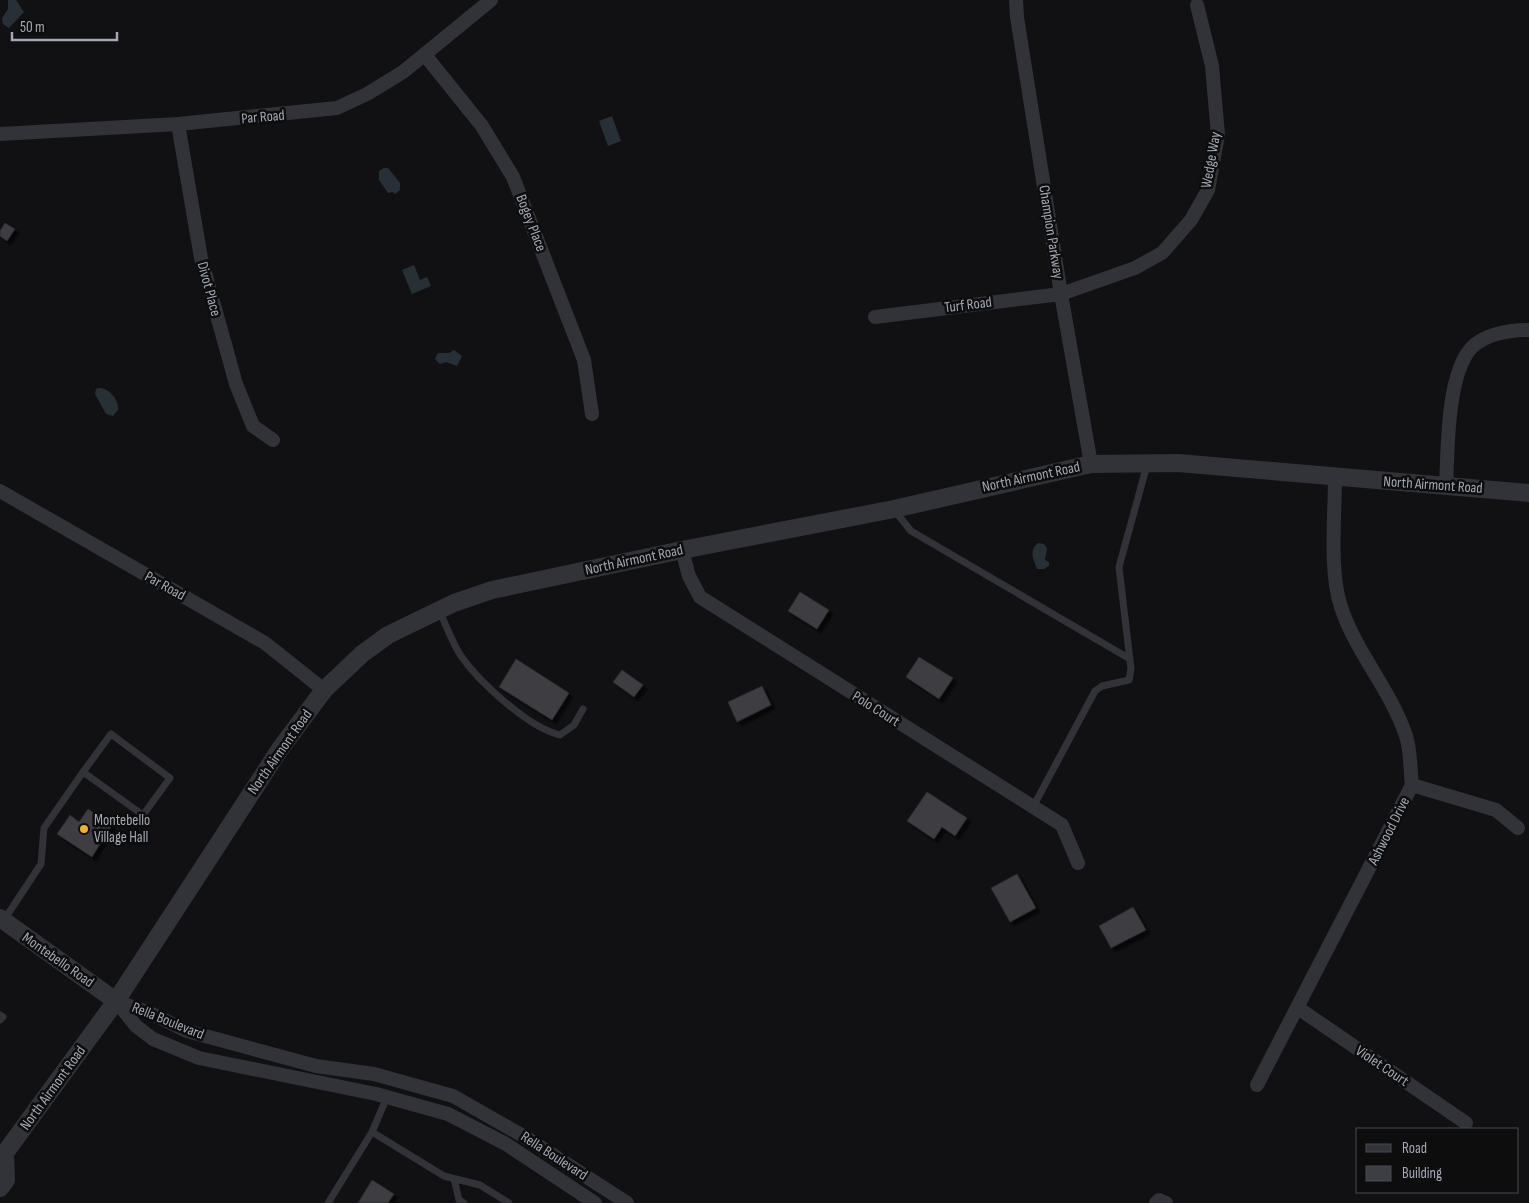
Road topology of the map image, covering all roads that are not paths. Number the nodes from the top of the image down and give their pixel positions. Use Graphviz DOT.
graph roads {
  1 [pos="490,0"];
  2 [pos="1016,0"];
  3 [pos="1197,5"];
  4 [pos="425,55"];
  5 [pos="178,124"];
  6 [pos="0,134"];
  7 [pos="1061,294"];
  8 [pos="875,317"];
  9 [pos="1529,330"];
  10 [pos="592,414"];
  11 [pos="273,440"];
  12 [pos="1148,462"];
  13 [pos="1091,464"];
  14 [pos="1335,478"];
  15 [pos="1446,486"];
  16 [pos="0,491"];
  17 [pos="1529,493"];
  18 [pos="894,509"];
  19 [pos="682,550"];
  20 [pos="439,610"];
  21 [pos="1130,659"];
  22 [pos="324,690"];
  23 [pos="583,709"];
  24 [pos="83,772"];
  25 [pos="1412,785"];
  26 [pos="1033,807"];
  27 [pos="1518,828"];
  28 [pos="1078,863"];
  29 [pos="2,920"];
  30 [pos="116,1001"];
  31 [pos="1298,1008"];
  32 [pos="0,1015"];
  33 [pos="0,1020"];
  34 [pos="316,1066"];
  35 [pos="314,1083"];
  36 [pos="1258,1085"];
  37 [pos="454,1096"];
  38 [pos="387,1097"];
  39 [pos="444,1113"];
  40 [pos="1466,1123"];
  41 [pos="372,1132"];
  42 [pos="3,1154"];
  43 [pos="454,1178"];
  44 [pos="0,1188"];
  45 [pos="586,1201"];
  46 [pos="328,1203"];
  47 [pos="464,1203"];
  48 [pos="509,1203"];
  49 [pos="627,1203"];
  50 [pos="1156,1203"];
  51 [pos="1166,1203"];
  1 -- 4 [label="street, Par Road"];
  2 -- 7 [label="street, Champion Parkway"];
  3 -- 7 [label="street, Wedge Way"];
  4 -- 5 [label="street, Par Road"];
  4 -- 10 [label="street, Bogey Place"];
  5 -- 6 [label="street, Par Road"];
  5 -- 11 [label="street, Divot Place"];
  7 -- 8 [label="street, Turf Road"];
  7 -- 13 [label="street, Champion Parkway"];
  9 -- 15 [label="street"];
  12 -- 13 [label="street, North Airmont Road"];
  12 -- 14 [label="street, North Airmont Road"];
  12 -- 21 [label="lane"];
  13 -- 18 [label="street, North Airmont Road"];
  14 -- 15 [label="street, North Airmont Road"];
  14 -- 25 [label="street, Ashwood Drive"];
  15 -- 17 [label="street, North Airmont Road"];
  16 -- 22 [label="street, Par Road"];
  18 -- 19 [label="street, North Airmont Road"];
  18 -- 21 [label="lane"];
  19 -- 20 [label="street, North Airmont Road"];
  19 -- 26 [label="street, Polo Court"];
  20 -- 22 [label="street, North Airmont Road"];
  20 -- 23 [label="lane"];
  21 -- 26 [label="lane"];
  22 -- 30 [label="street, North Airmont Road"];
  24 -- 24 [label="lane"];
  24 -- 29 [label="lane"];
  25 -- 27 [label="street"];
  25 -- 31 [label="street, Ashwood Drive"];
  26 -- 28 [label="street, Polo Court"];
  29 -- 30 [label="street, Montebello Road"];
  30 -- 34 [label="street, Rella Boulevard"];
  30 -- 35 [label="street, Rella Boulevard"];
  30 -- 42 [label="street, North Airmont Road"];
  31 -- 36 [label="street, Ashwood Drive"];
  31 -- 40 [label="street, Violet Court"];
  32 -- 33 [label="lane"];
  34 -- 35 [label="street"];
  34 -- 37 [label="street, Rella Boulevard"];
  35 -- 38 [label="street, Rella Boulevard"];
  37 -- 39 [label="street"];
  37 -- 49 [label="street, Rella Boulevard"];
  38 -- 39 [label="street, Rella Boulevard"];
  38 -- 41 [label="lane"];
  39 -- 45 [label="street, Rella Boulevard"];
  41 -- 43 [label="lane"];
  41 -- 46 [label="lane"];
  42 -- 44 [label="street, North Airmont Road"];
  43 -- 47 [label="lane"];
  43 -- 48 [label="lane"];
  50 -- 51 [label="street"];
}
